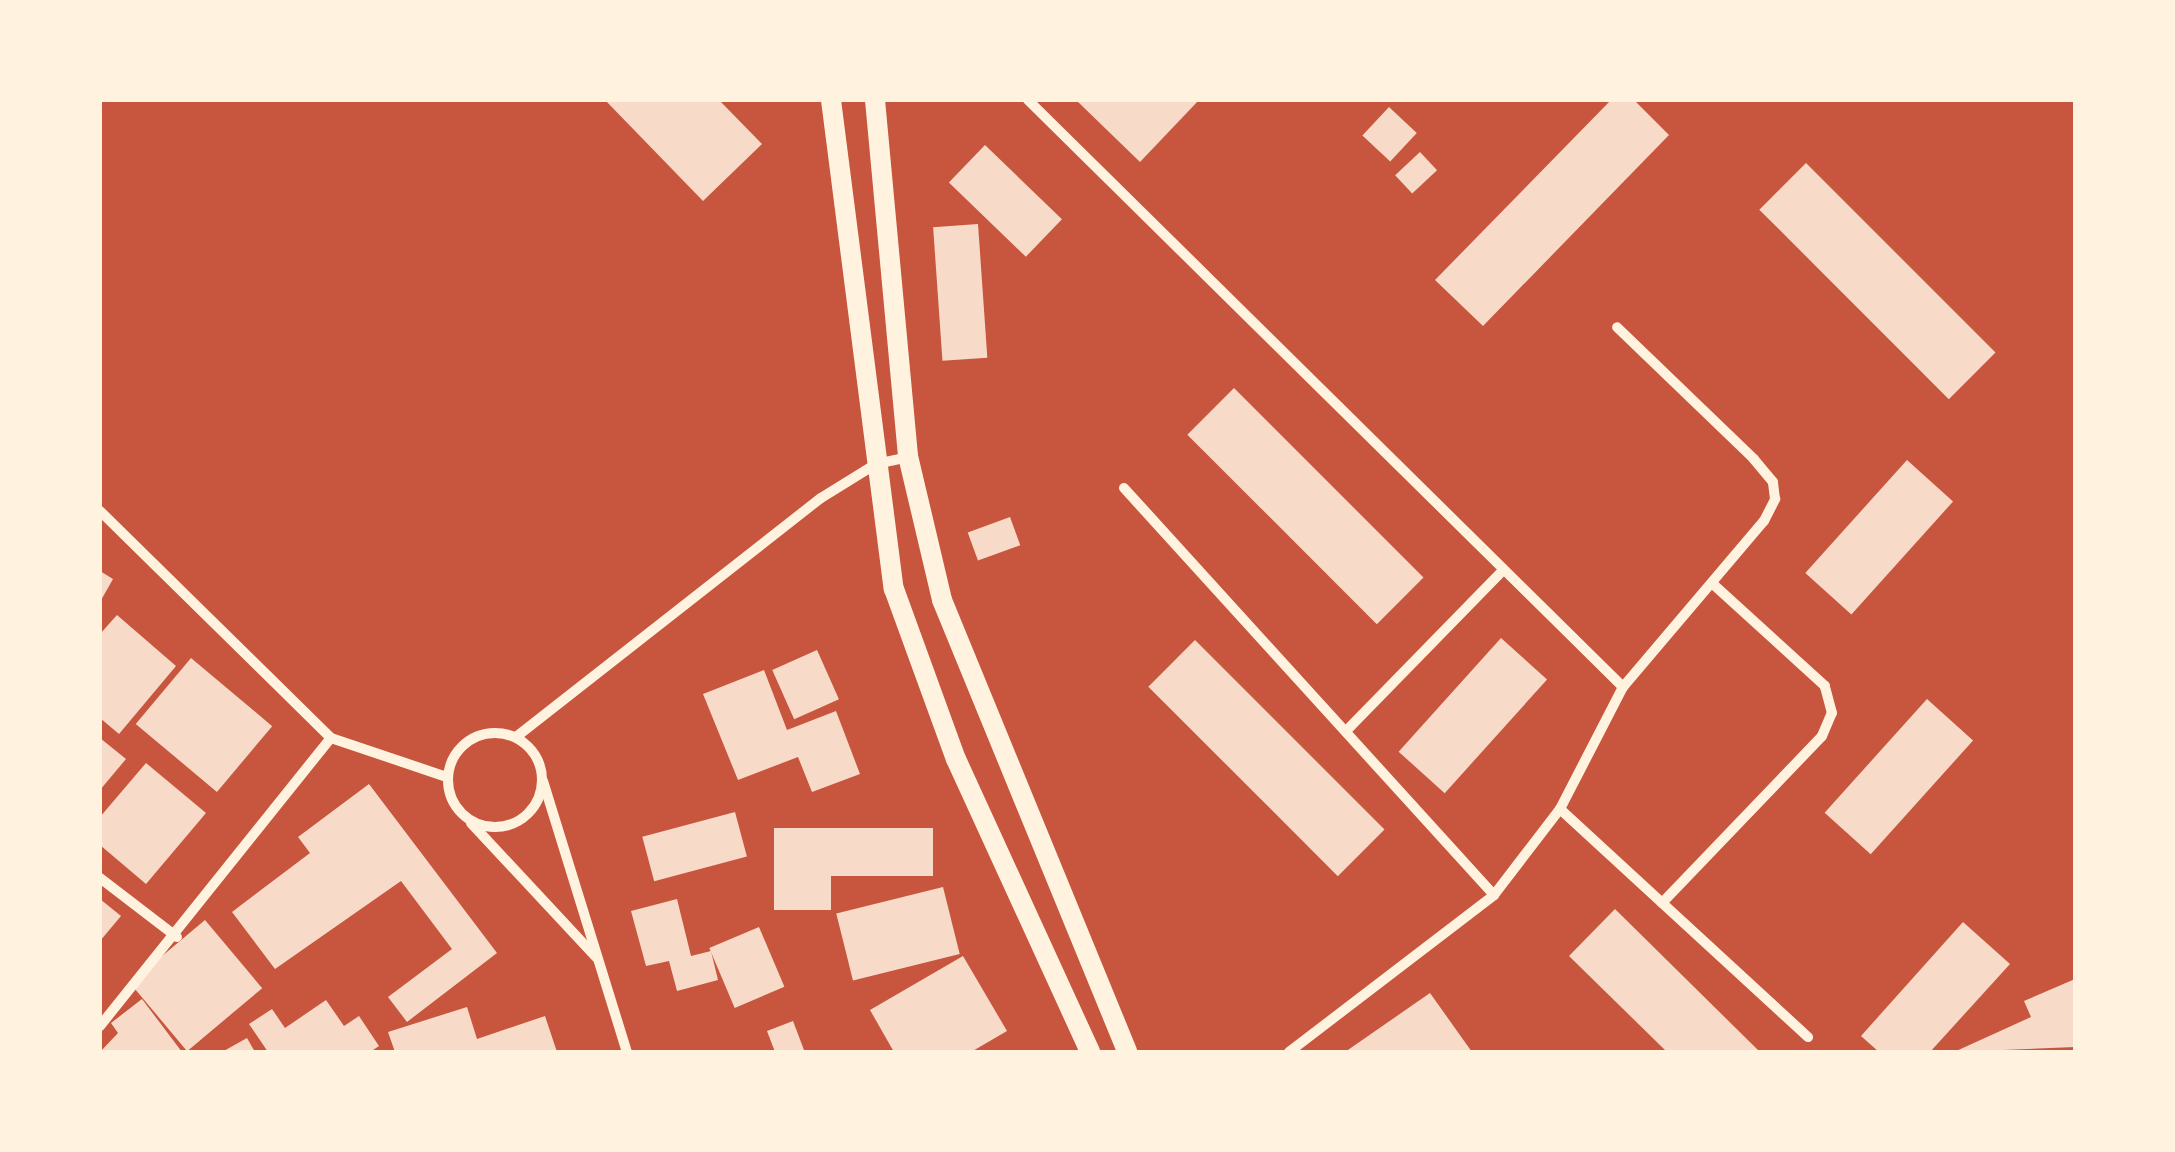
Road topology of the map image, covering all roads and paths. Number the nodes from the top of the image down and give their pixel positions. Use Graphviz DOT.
graph roads {
  1 [pos="832,100"];
  2 [pos="876,100"];
  3 [pos="1028,100"];
  4 [pos="1617,328"];
  5 [pos="908,456"];
  6 [pos="876,464"];
  7 [pos="1124,488"];
  8 [pos="100,512"];
  9 [pos="1500,573"];
  10 [pos="1712,583"];
  11 [pos="1622,687"];
  12 [pos="1349,728"];
  13 [pos="516,737"];
  14 [pos="332,738"];
  15 [pos="541,774"];
  16 [pos="447,777"];
  17 [pos="1560,809"];
  18 [pos="468,818"];
  19 [pos="100,878"];
  20 [pos="1494,895"];
  21 [pos="1662,902"];
  22 [pos="177,937"];
  23 [pos="597,959"];
  24 [pos="100,1026"];
  25 [pos="1808,1037"];
  26 [pos="627,1052"];
  27 [pos="1090,1052"];
  28 [pos="1127,1052"];
  29 [pos="1289,1052"];
  1 -- 6 [label="main road"];
  2 -- 5 [label="main road"];
  3 -- 9 [label="street"];
  4 -- 10 [label="street"];
  5 -- 6 [label="street"];
  5 -- 28 [label="main road"];
  6 -- 13 [label="street"];
  6 -- 27 [label="main road"];
  7 -- 12 [label="street"];
  8 -- 14 [label="street"];
  9 -- 11 [label="street"];
  9 -- 12 [label="street"];
  10 -- 11 [label="street"];
  10 -- 21 [label="street"];
  11 -- 17 [label="street"];
  12 -- 20 [label="street"];
  13 -- 15 [label="street"];
  13 -- 16 [label="street"];
  14 -- 16 [label="street"];
  14 -- 22 [label="street"];
  15 -- 18 [label="street"];
  15 -- 23 [label="street"];
  16 -- 18 [label="street"];
  17 -- 20 [label="street"];
  17 -- 21 [label="street"];
  18 -- 23 [label="street"];
  19 -- 22 [label="street"];
  20 -- 29 [label="street"];
  21 -- 25 [label="street"];
  22 -- 24 [label="street"];
  23 -- 26 [label="street"];
}
